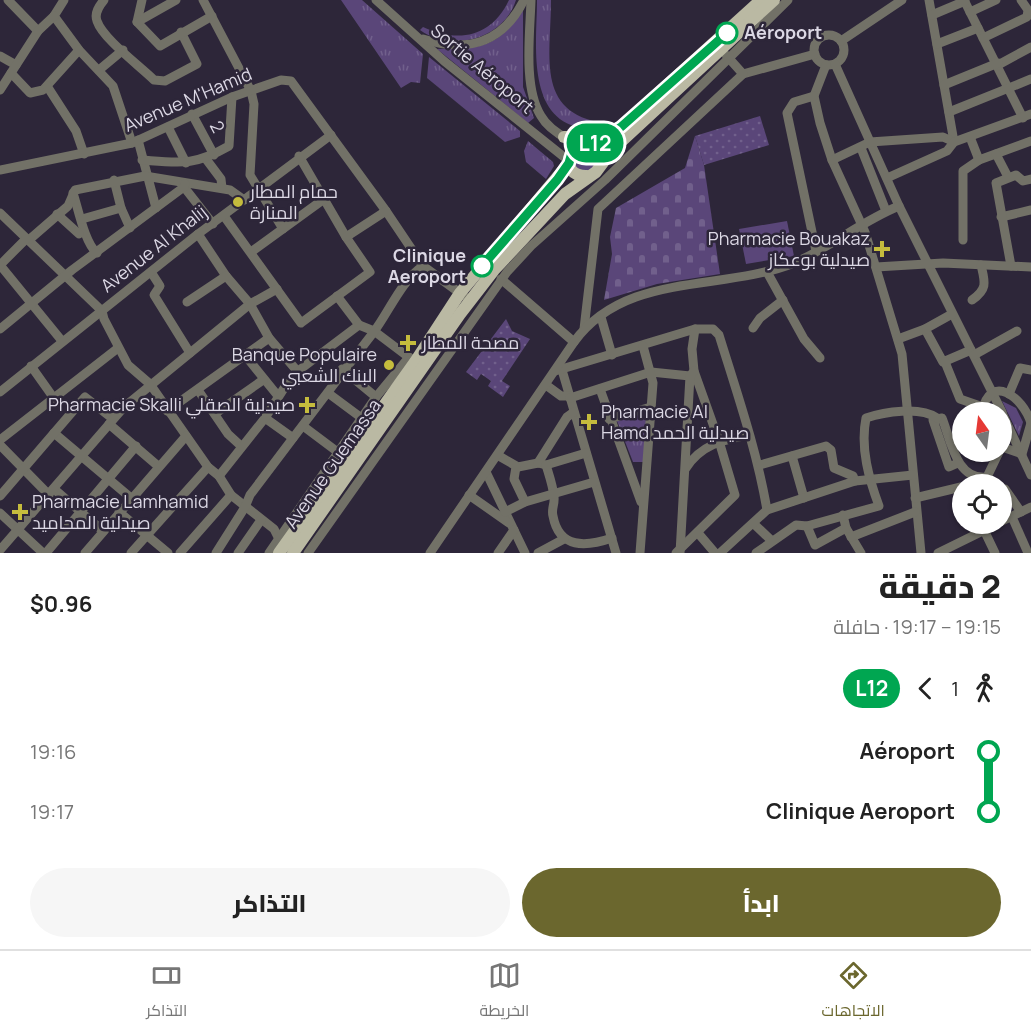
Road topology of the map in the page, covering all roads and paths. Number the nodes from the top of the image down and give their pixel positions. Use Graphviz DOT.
graph roads {
  1 [pos="8,0"];
  2 [pos="64,0"];
  3 [pos="104,0"];
  4 [pos="142,0"];
  5 [pos="176,0"];
  6 [pos="203,0"];
  7 [pos="376,0"];
  8 [pos="524,0"];
  9 [pos="531,0"];
  10 [pos="760,0"];
  11 [pos="774,0"];
  12 [pos="788,0"];
  13 [pos="902,0"];
  14 [pos="929,0"];
  15 [pos="996,0"];
  16 [pos="1021,0"];
  17 [pos="965,1"];
  18 [pos="970,12"];
  19 [pos="1030,14"];
  20 [pos="932,15"];
  21 [pos="54,16"];
  22 [pos="212,16"];
  23 [pos="137,22"];
  24 [pos="978,28"];
  25 [pos="38,31"];
  26 [pos="181,33"];
  27 [pos="417,37"];
  28 [pos="983,38"];
  29 [pos="841,41"];
  30 [pos="937,44"];
  31 [pos="1031,47"];
  32 [pos="79,50"];
  33 [pos="123,50"];
  34 [pos="722,50"];
  35 [pos="814,54"];
  36 [pos="0,56"];
  37 [pos="830,64"];
  38 [pos="998,64"];
  39 [pos="14,69"];
  40 [pos="99,70"];
  41 [pos="743,74"];
  42 [pos="1031,79"];
  43 [pos="944,85"];
  44 [pos="47,86"];
  45 [pos="1009,88"];
  46 [pos="0,90"];
  47 [pos="251,91"];
  48 [pos="813,96"];
  49 [pos="232,97"];
  50 [pos="949,112"];
  51 [pos="192,114"];
  52 [pos="1027,116"];
  53 [pos="168,127"];
  54 [pos="610,134"];
  55 [pos="331,135"];
  56 [pos="564,137"];
  57 [pos="970,137"];
  58 [pos="135,141"];
  59 [pos="1031,141"];
  60 [pos="870,142"];
  61 [pos="954,142"];
  62 [pos="584,146"];
  63 [pos="861,148"];
  64 [pos="84,154"];
  65 [pos="996,154"];
  66 [pos="299,156"];
  67 [pos="210,157"];
  68 [pos="142,160"];
  69 [pos="832,160"];
  70 [pos="979,160"];
  71 [pos="569,162"];
  72 [pos="186,163"];
  73 [pos="600,164"];
  74 [pos="0,170"];
  75 [pos="145,176"];
  76 [pos="587,176"];
  77 [pos="1008,177"];
  78 [pos="886,178"];
  79 [pos="1031,179"];
  80 [pos="114,180"];
  81 [pos="185,186"];
  82 [pos="222,188"];
  83 [pos="258,189"];
  84 [pos="73,193"];
  85 [pos="324,199"];
  86 [pos="244,200"];
  87 [pos="899,206"];
  88 [pos="121,208"];
  89 [pos="156,208"];
  90 [pos="1031,210"];
  91 [pos="386,211"];
  92 [pos="886,211"];
  93 [pos="57,213"];
  94 [pos="224,216"];
  95 [pos="1001,217"];
  96 [pos="2,219"];
  97 [pos="82,219"];
  98 [pos="213,224"];
  99 [pos="860,224"];
  100 [pos="130,228"];
  101 [pos="284,229"];
  102 [pos="82,232"];
  103 [pos="198,234"];
  104 [pos="346,237"];
  105 [pos="28,239"];
  106 [pos="963,240"];
  107 [pos="95,251"];
  108 [pos="816,251"];
  109 [pos="251,252"];
  110 [pos="928,264"];
  111 [pos="981,264"];
  112 [pos="0,265"];
  113 [pos="423,266"];
  114 [pos="1011,266"];
  115 [pos="782,267"];
  116 [pos="876,267"];
  117 [pos="1031,267"];
  118 [pos="151,272"];
  119 [pos="767,272"];
  120 [pos="64,276"];
  121 [pos="226,276"];
  122 [pos="501,279"];
  123 [pos="778,287"];
  124 [pos="277,289"];
  125 [pos="337,296"];
  126 [pos="465,297"];
  127 [pos="783,300"];
  128 [pos="972,300"];
  129 [pos="187,302"];
  130 [pos="33,303"];
  131 [pos="250,304"];
  132 [pos="102,311"];
  133 [pos="952,314"];
  134 [pos="600,317"];
  135 [pos="359,325"];
  136 [pos="753,328"];
  137 [pos="0,329"];
  138 [pos="584,329"];
  139 [pos="695,329"];
  140 [pos="925,330"];
  141 [pos="374,331"];
  142 [pos="1017,331"];
  143 [pos="269,338"];
  144 [pos="898,339"];
  145 [pos="63,341"];
  146 [pos="574,342"];
  147 [pos="643,346"];
  148 [pos="118,348"];
  149 [pos="190,353"];
  150 [pos="972,353"];
  151 [pos="244,354"];
  152 [pos="612,355"];
  153 [pos="820,358"];
  154 [pos="412,359"];
  155 [pos="945,362"];
  156 [pos="31,366"];
  157 [pos="342,369"];
  158 [pos="558,370"];
  159 [pos="1031,370"];
  160 [pos="298,372"];
  161 [pos="651,372"];
  162 [pos="692,373"];
  163 [pos="0,378"];
  164 [pos="263,380"];
  165 [pos="150,384"];
  166 [pos="546,386"];
  167 [pos="3,389"];
  168 [pos="600,389"];
  169 [pos="198,390"];
  170 [pos="992,392"];
  171 [pos="328,393"];
  172 [pos="1009,394"];
  173 [pos="278,396"];
  174 [pos="53,397"];
  175 [pos="570,397"];
  176 [pos="376,398"];
  177 [pos="966,402"];
  178 [pos="985,402"];
  179 [pos="997,402"];
  180 [pos="651,407"];
  181 [pos="167,411"];
  182 [pos="574,412"];
  183 [pos="908,412"];
  184 [pos="216,413"];
  185 [pos="265,418"];
  186 [pos="363,418"];
  187 [pos="609,419"];
  188 [pos="111,422"];
  189 [pos="1031,423"];
  190 [pos="303,426"];
  191 [pos="54,433"];
  192 [pos="1012,434"];
  193 [pos="748,435"];
  194 [pos="186,436"];
  195 [pos="293,438"];
  196 [pos="1030,438"];
  197 [pos="0,440"];
  198 [pos="719,441"];
  199 [pos="0,445"];
  200 [pos="136,447"];
  201 [pos="242,447"];
  202 [pos="1012,450"];
  203 [pos="339,453"];
  204 [pos="586,453"];
  205 [pos="1022,454"];
  206 [pos="81,456"];
  207 [pos="499,456"];
  208 [pos="792,456"];
  209 [pos="626,463"];
  210 [pos="542,464"];
  211 [pos="645,464"];
  212 [pos="760,465"];
  213 [pos="158,466"];
  214 [pos="208,467"];
  215 [pos="516,467"];
  216 [pos="686,468"];
  217 [pos="22,470"];
  218 [pos="486,472"];
  219 [pos="975,474"];
  220 [pos="913,475"];
  221 [pos="1031,475"];
  222 [pos="219,476"];
  223 [pos="108,478"];
  224 [pos="869,478"];
  225 [pos="855,481"];
  226 [pos="594,482"];
  227 [pos="952,489"];
  228 [pos="51,492"];
  229 [pos="554,494"];
  230 [pos="231,495"];
  231 [pos="469,495"];
  232 [pos="0,496"];
  233 [pos="131,498"];
  234 [pos="804,498"];
  235 [pos="915,498"];
  236 [pos="525,502"];
  237 [pos="642,504"];
  238 [pos="1012,504"];
  239 [pos="879,506"];
  240 [pos="245,507"];
  241 [pos="1031,507"];
  242 [pos="767,510"];
  243 [pos="81,512"];
  244 [pos="119,512"];
  245 [pos="505,512"];
  246 [pos="0,513"];
  247 [pos="915,513"];
  248 [pos="843,514"];
  249 [pos="1017,514"];
  250 [pos="1012,516"];
  251 [pos="261,520"];
  252 [pos="754,524"];
  253 [pos="880,525"];
  254 [pos="807,526"];
  255 [pos="512,527"];
  256 [pos="18,530"];
  257 [pos="103,531"];
  258 [pos="698,533"];
  259 [pos="848,533"];
  260 [pos="976,534"];
  261 [pos="986,534"];
  262 [pos="147,535"];
  263 [pos="612,538"];
  264 [pos="564,539"];
  265 [pos="772,541"];
  266 [pos="294,544"];
  267 [pos="594,549"];
  268 [pos="0,550"];
  269 [pos="859,552"];
  270 [pos="43,553"];
  271 [pos="85,553"];
  272 [pos="131,553"];
  273 [pos="168,553"];
  274 [pos="180,553"];
  275 [pos="216,553"];
  276 [pos="238,553"];
  277 [pos="269,553"];
  278 [pos="430,553"];
  279 [pos="498,553"];
  280 [pos="525,553"];
  281 [pos="538,553"];
  282 [pos="616,553"];
  283 [pos="640,553"];
  284 [pos="679,553"];
  285 [pos="715,553"];
  286 [pos="720,553"];
  287 [pos="756,553"];
  288 [pos="921,553"];
  289 [pos="938,553"];
  290 [pos="995,553"];
  291 [pos="1028,553"];
  1 -- 25 [label="street"];
  2 -- 21 [label="street"];
  3 -- 33 [label="street"];
  4 -- 23 [label="street"];
  5 -- 23 [label="street"];
  6 -- 22 [label="street"];
  7 -- 27 [label="street, Sortie Aéroport"];
  8 -- 27 [label="street"];
  9 -- 56 [label="street"];
  10 -- 34 [label="main road"];
  11 -- 34 [label="main road"];
  12 -- 34 [label="street"];
  13 -- 29 [label="street"];
  14 -- 20 [label="street"];
  15 -- 18 [label="street"];
  16 -- 19 [label="street"];
  17 -- 18 [label="street"];
  17 -- 20 [label="street"];
  18 -- 24 [label="street"];
  19 -- 28 [label="street"];
  20 -- 30 [label="street"];
  21 -- 25 [label="street"];
  21 -- 32 [label="street"];
  22 -- 26 [label="street"];
  22 -- 47 [label="street"];
  23 -- 26 [label="street"];
  24 -- 28 [label="street"];
  24 -- 30 [label="street"];
  25 -- 39 [label="street"];
  26 -- 33 [label="street"];
  27 -- 71 [label="street, Sortie Aéroport"];
  28 -- 38 [label="street"];
  29 -- 35 [label="street"];
  29 -- 37 [label="street"];
  30 -- 43 [label="street"];
  31 -- 38 [label="street"];
  32 -- 40 [label="street"];
  32 -- 44 [label="street"];
  33 -- 40 [label="street"];
  34 -- 41 [label="street"];
  34 -- 54 [label="main road"];
  34 -- 73 [label="main road"];
  34 -- 122 [label="street"];
  35 -- 37 [label="street"];
  35 -- 41 [label="street"];
  36 -- 39 [label="street"];
  37 -- 48 [label="street"];
  37 -- 60 [label="street"];
  38 -- 43 [label="street"];
  38 -- 45 [label="street"];
  39 -- 44 [label="street"];
  39 -- 46 [label="street"];
  40 -- 58 [label="street"];
  41 -- 138 [label="street"];
  42 -- 45 [label="street"];
  43 -- 50 [label="street"];
  44 -- 64 [label="street"];
  45 -- 50 [label="street"];
  45 -- 52 [label="street"];
  47 -- 49 [label="street, Avenue M'Hamid"];
  47 -- 55 [label="street, Avenue M'Hamid"];
  47 -- 83 [label="street"];
  48 -- 69 [label="street"];
  48 -- 108 [label="street"];
  49 -- 51 [label="street, Avenue M'Hamid"];
  49 -- 67 [label="street"];
  50 -- 61 [label="street"];
  51 -- 53 [label="street, Avenue M'Hamid"];
  51 -- 67 [label="street, 2"];
  52 -- 57 [label="street"];
  53 -- 58 [label="street, Avenue M'Hamid"];
  53 -- 72 [label="street"];
  54 -- 56 [label="main road"];
  54 -- 62 [label="main road"];
  55 -- 66 [label="street, Avenue Al Khalij"];
  55 -- 91 [label="street"];
  56 -- 62 [label="street"];
  57 -- 61 [label="street"];
  57 -- 70 [label="street"];
  58 -- 64 [label="street, Avenue M'Hamid"];
  58 -- 68 [label="street"];
  59 -- 65 [label="street"];
  60 -- 61 [label="street"];
  60 -- 63 [label="street"];
  60 -- 78 [label="street"];
  61 -- 78 [label="street"];
  62 -- 71 [label="main road"];
  62 -- 73 [label="main road"];
  63 -- 69 [label="street"];
  63 -- 92 [label="street"];
  64 -- 74 [label="street, Avenue M'Hamid"];
  65 -- 70 [label="street"];
  65 -- 77 [label="street"];
  66 -- 83 [label="street, Avenue Al Khalij"];
  66 -- 85 [label="street"];
  67 -- 72 [label="street"];
  67 -- 82 [label="street, 2"];
  68 -- 72 [label="street"];
  68 -- 75 [label="street"];
  69 -- 99 [label="street"];
  70 -- 106 [label="street"];
  71 -- 76 [label="main road"];
  71 -- 126 [label="main road, Avenue Guemassa"];
  73 -- 76 [label="main road"];
  75 -- 80 [label="street"];
  75 -- 81 [label="street"];
  75 -- 89 [label="street"];
  76 -- 126 [label="main road, Avenue Guemassa"];
  77 -- 79 [label="street"];
  77 -- 95 [label="street"];
  78 -- 87 [label="street"];
  80 -- 84 [label="street"];
  80 -- 88 [label="street"];
  81 -- 82 [label="street"];
  81 -- 89 [label="street"];
  81 -- 98 [label="street"];
  82 -- 86 [label="street"];
  83 -- 86 [label="street, Avenue Al Khalij"];
  83 -- 101 [label="street"];
  84 -- 93 [label="street"];
  84 -- 97 [label="street"];
  85 -- 101 [label="street"];
  85 -- 104 [label="street"];
  86 -- 94 [label="street, Avenue Al Khalij"];
  87 -- 92 [label="street"];
  87 -- 110 [label="street"];
  88 -- 97 [label="street"];
  88 -- 100 [label="street"];
  89 -- 100 [label="street"];
  90 -- 95 [label="street"];
  91 -- 104 [label="street"];
  91 -- 113 [label="street"];
  92 -- 99 [label="street"];
  93 -- 102 [label="street"];
  93 -- 105 [label="street"];
  94 -- 98 [label="street, Avenue Al Khalij"];
  94 -- 109 [label="street"];
  95 -- 114 [label="street"];
  96 -- 105 [label="street"];
  97 -- 102 [label="street"];
  98 -- 103 [label="street, Avenue Al Khalij"];
  99 -- 108 [label="street"];
  99 -- 116 [label="street"];
  100 -- 107 [label="street"];
  101 -- 109 [label="street"];
  102 -- 107 [label="street"];
  103 -- 118 [label="street, Avenue Al Khalij"];
  103 -- 121 [label="street"];
  104 -- 125 [label="street"];
  105 -- 112 [label="street"];
  105 -- 120 [label="street"];
  107 -- 120 [label="street"];
  108 -- 115 [label="street"];
  109 -- 124 [label="street"];
  110 -- 111 [label="street"];
  110 -- 116 [label="street"];
  110 -- 133 [label="street"];
  111 -- 114 [label="street"];
  111 -- 128 [label="street"];
  112 -- 130 [label="street"];
  113 -- 126 [label="street"];
  113 -- 141 [label="street"];
  114 -- 117 [label="street"];
  115 -- 119 [label="street"];
  115 -- 123 [label="street"];
  116 -- 144 [label="street"];
  118 -- 132 [label="street, Avenue Al Khalij"];
  118 -- 149 [label="street"];
  119 -- 123 [label="street"];
  119 -- 134 [label="street"];
  120 -- 130 [label="street"];
  120 -- 132 [label="street"];
  121 -- 129 [label="street"];
  121 -- 131 [label="street"];
  122 -- 146 [label="street"];
  122 -- 266 [label="street"];
  123 -- 127 [label="street"];
  124 -- 125 [label="street"];
  124 -- 131 [label="street"];
  125 -- 135 [label="street"];
  126 -- 154 [label="main road, Avenue Guemassa"];
  126 -- 266 [label="main road, Avenue Guemassa"];
  127 -- 136 [label="street"];
  127 -- 153 [label="street"];
  130 -- 137 [label="street"];
  130 -- 145 [label="street"];
  131 -- 143 [label="street"];
  131 -- 149 [label="street"];
  132 -- 145 [label="street, Avenue Al Khalij"];
  132 -- 148 [label="street"];
  133 -- 140 [label="street"];
  133 -- 150 [label="street"];
  134 -- 138 [label="street"];
  134 -- 152 [label="street"];
  135 -- 141 [label="street"];
  135 -- 160 [label="street"];
  138 -- 146 [label="street"];
  139 -- 147 [label="street"];
  139 -- 162 [label="street"];
  139 -- 193 [label="street"];
  140 -- 144 [label="street"];
  140 -- 155 [label="street"];
  141 -- 154 [label="street"];
  141 -- 157 [label="street"];
  142 -- 150 [label="street"];
  143 -- 151 [label="street"];
  143 -- 160 [label="street"];
  144 -- 183 [label="street"];
  145 -- 156 [label="street, Avenue Al Khalij"];
  146 -- 158 [label="street"];
  147 -- 152 [label="street"];
  147 -- 161 [label="street"];
  148 -- 165 [label="street"];
  148 -- 174 [label="street"];
  149 -- 165 [label="street"];
  150 -- 155 [label="street"];
  150 -- 170 [label="street"];
  151 -- 164 [label="street"];
  151 -- 169 [label="street"];
  152 -- 158 [label="street"];
  154 -- 176 [label="street"];
  154 -- 266 [label="main road, Avenue Guemassa"];
  155 -- 177 [label="street"];
  156 -- 167 [label="street, Avenue Al Khalij"];
  156 -- 174 [label="street"];
  157 -- 171 [label="street"];
  157 -- 176 [label="street"];
  158 -- 166 [label="street"];
  158 -- 175 [label="street"];
  159 -- 172 [label="street"];
  160 -- 173 [label="street"];
  161 -- 162 [label="street"];
  161 -- 168 [label="street"];
  161 -- 180 [label="street"];
  162 -- 198 [label="street"];
  162 -- 216 [label="street"];
  163 -- 167 [label="street"];
  164 -- 173 [label="street"];
  164 -- 184 [label="street"];
  165 -- 181 [label="street"];
  165 -- 188 [label="street"];
  166 -- 175 [label="street"];
  166 -- 207 [label="street"];
  168 -- 175 [label="street"];
  168 -- 187 [label="street"];
  169 -- 181 [label="street"];
  169 -- 184 [label="street"];
  170 -- 172 [label="street"];
  170 -- 178 [label="street"];
  170 -- 179 [label="street"];
  171 -- 186 [label="street"];
  171 -- 190 [label="street"];
  172 -- 189 [label="street"];
  173 -- 185 [label="street"];
  174 -- 197 [label="street"];
  175 -- 182 [label="street"];
  176 -- 186 [label="street"];
  180 -- 187 [label="street"];
  180 -- 211 [label="street"];
  181 -- 194 [label="street"];
  182 -- 204 [label="street"];
  182 -- 210 [label="street"];
  183 -- 219 [label="street"];
  183 -- 220 [label="street"];
  183 -- 224 [label="street"];
  184 -- 201 [label="street"];
  185 -- 195 [label="street"];
  185 -- 201 [label="street"];
  186 -- 203 [label="street"];
  187 -- 209 [label="street"];
  188 -- 191 [label="street"];
  188 -- 200 [label="street"];
  188 -- 206 [label="street"];
  189 -- 196 [label="street"];
  190 -- 195 [label="street"];
  190 -- 203 [label="street"];
  191 -- 206 [label="street"];
  191 -- 217 [label="street"];
  192 -- 205 [label="street"];
  193 -- 198 [label="street"];
  193 -- 212 [label="street"];
  194 -- 213 [label="street"];
  194 -- 214 [label="street"];
  195 -- 240 [label="street"];
  196 -- 205 [label="street"];
  198 -- 216 [label="street"];
  198 -- 258 [label="street"];
  199 -- 217 [label="street"];
  200 -- 213 [label="street"];
  200 -- 223 [label="street"];
  201 -- 222 [label="street"];
  202 -- 205 [label="street"];
  203 -- 266 [label="street"];
  204 -- 210 [label="street"];
  204 -- 226 [label="street"];
  205 -- 221 [label="street"];
  206 -- 223 [label="street"];
  206 -- 228 [label="street"];
  207 -- 215 [label="street"];
  207 -- 218 [label="street"];
  208 -- 212 [label="street"];
  208 -- 225 [label="street"];
  208 -- 234 [label="street"];
  209 -- 211 [label="street"];
  209 -- 237 [label="street"];
  210 -- 215 [label="street"];
  210 -- 229 [label="street"];
  211 -- 237 [label="street"];
  212 -- 242 [label="street"];
  213 -- 233 [label="street"];
  214 -- 222 [label="street"];
  214 -- 262 [label="street"];
  215 -- 236 [label="street"];
  216 -- 284 [label="street"];
  217 -- 228 [label="street"];
  217 -- 232 [label="street"];
  218 -- 231 [label="street"];
  218 -- 245 [label="street"];
  220 -- 224 [label="street"];
  220 -- 235 [label="street"];
  222 -- 230 [label="street"];
  223 -- 233 [label="street"];
  223 -- 243 [label="street"];
  224 -- 225 [label="street"];
  224 -- 239 [label="street"];
  225 -- 234 [label="street"];
  226 -- 229 [label="street"];
  226 -- 263 [label="street"];
  227 -- 235 [label="street"];
  228 -- 243 [label="street"];
  228 -- 256 [label="street"];
  229 -- 236 [label="street"];
  229 -- 264 [label="street"];
  230 -- 240 [label="street"];
  230 -- 274 [label="street"];
  231 -- 255 [label="street"];
  231 -- 278 [label="street"];
  233 -- 244 [label="street"];
  234 -- 242 [label="street"];
  235 -- 247 [label="street"];
  236 -- 245 [label="street"];
  237 -- 283 [label="street"];
  238 -- 249 [label="street"];
  239 -- 248 [label="street"];
  239 -- 253 [label="street"];
  240 -- 251 [label="street"];
  240 -- 275 [label="street"];
  241 -- 249 [label="street"];
  242 -- 252 [label="street"];
  243 -- 257 [label="street"];
  243 -- 270 [label="street"];
  244 -- 257 [label="street"];
  244 -- 262 [label="street"];
  245 -- 255 [label="street"];
  246 -- 256 [label="street"];
  247 -- 253 [label="street"];
  247 -- 288 [label="street"];
  248 -- 254 [label="street"];
  248 -- 259 [label="street"];
  249 -- 250 [label="street"];
  249 -- 291 [label="street"];
  251 -- 266 [label="street"];
  251 -- 276 [label="street"];
  252 -- 265 [label="street"];
  252 -- 286 [label="street"];
  253 -- 259 [label="street"];
  254 -- 259 [label="street"];
  254 -- 265 [label="street"];
  255 -- 279 [label="street"];
  255 -- 280 [label="street"];
  256 -- 268 [label="street"];
  256 -- 270 [label="street"];
  257 -- 271 [label="street"];
  258 -- 284 [label="street"];
  258 -- 285 [label="street"];
  259 -- 269 [label="street"];
  260 -- 289 [label="street"];
  261 -- 290 [label="street"];
  262 -- 272 [label="street"];
  262 -- 273 [label="street"];
  263 -- 267 [label="street"];
  263 -- 282 [label="street"];
  264 -- 267 [label="street"];
  264 -- 281 [label="street"];
  265 -- 287 [label="street"];
  266 -- 277 [label="street"];
}
